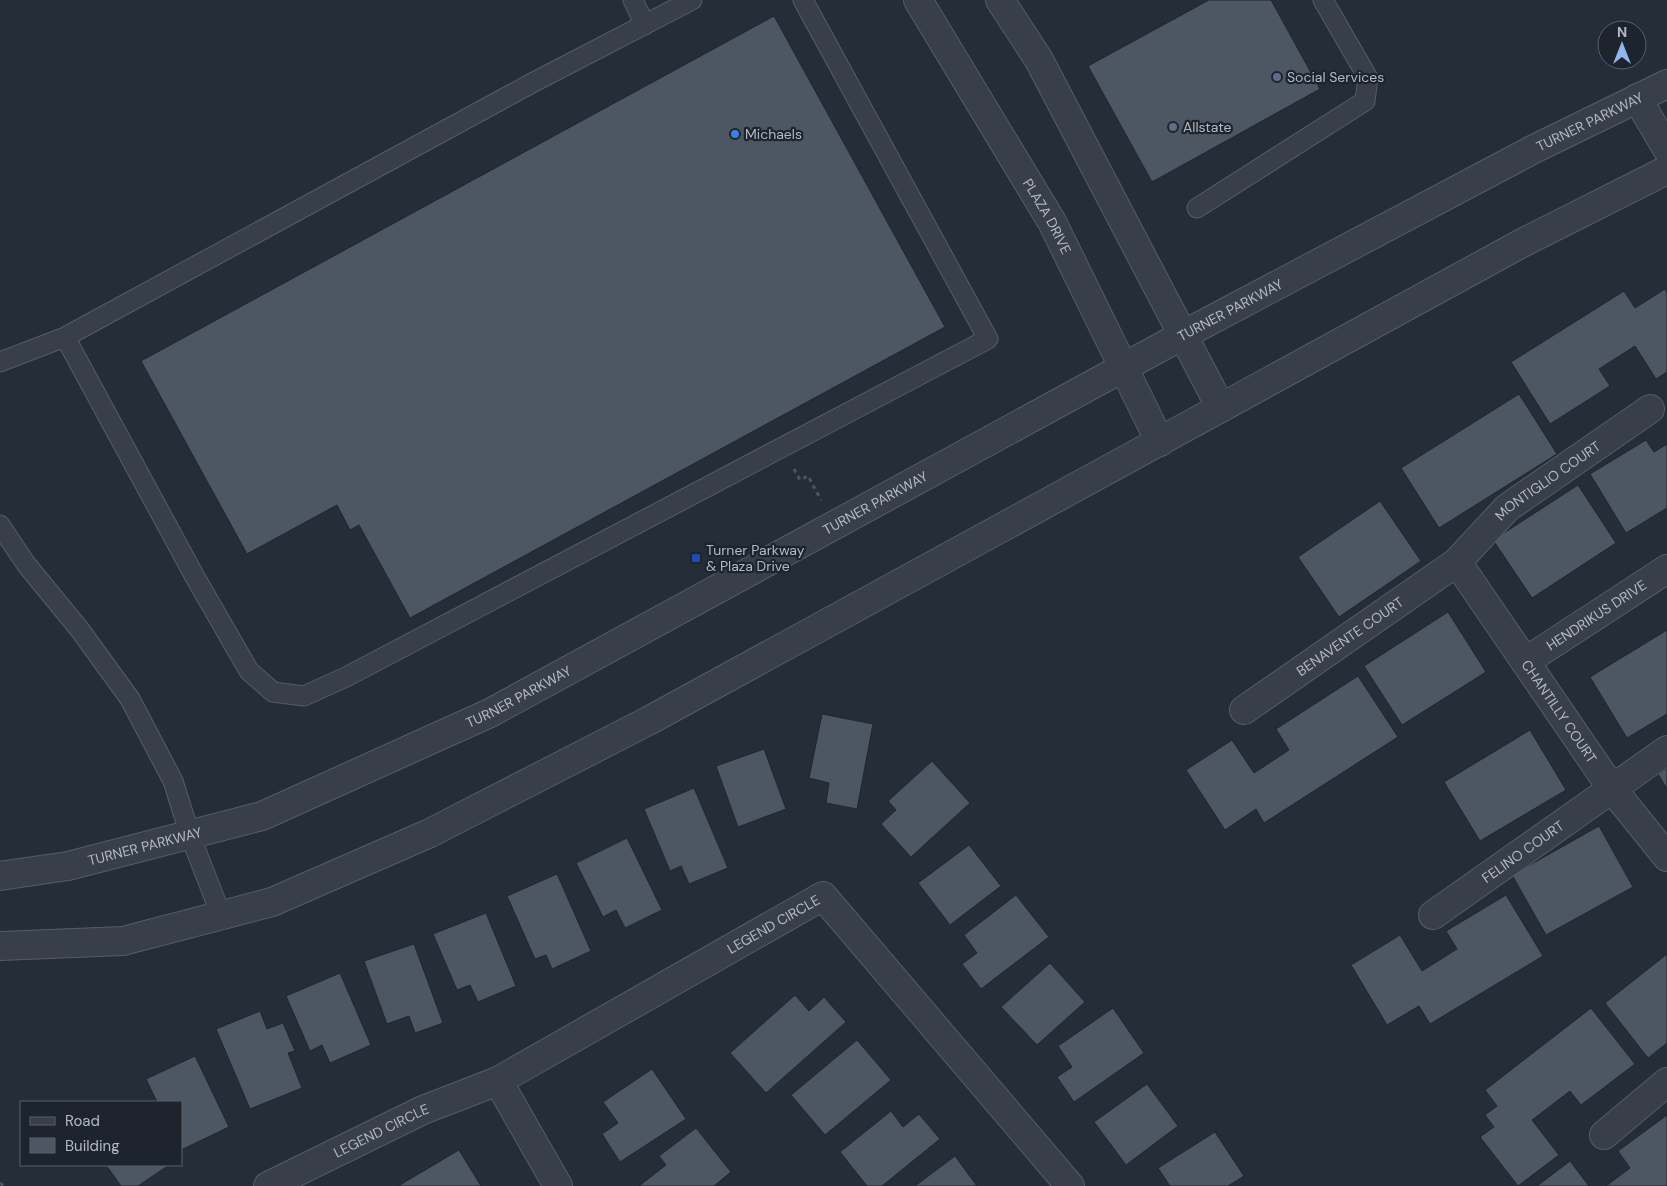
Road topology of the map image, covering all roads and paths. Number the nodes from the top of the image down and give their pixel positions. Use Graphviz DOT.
graph roads {
  1 [pos="632,0"];
  2 [pos="692,0"];
  3 [pos="803,0"];
  4 [pos="918,0"];
  5 [pos="1000,0"];
  6 [pos="1323,0"];
  7 [pos="645,24"];
  8 [pos="1667,84"];
  9 [pos="1637,98"];
  10 [pos="1667,149"];
  11 [pos="1667,170"];
  12 [pos="1197,208"];
  13 [pos="1183,335"];
  14 [pos="65,337"];
  15 [pos="0,362"];
  16 [pos="1123,367"];
  17 [pos="1221,408"];
  18 [pos="1650,409"];
  19 [pos="1160,442"];
  20 [pos="783,447"];
  21 [pos="0,525"];
  22 [pos="833,525"];
  23 [pos="1457,562"];
  24 [pos="1667,569"];
  25 [pos="1526,661"];
  26 [pos="1244,710"];
  27 [pos="1667,750"];
  28 [pos="1613,790"];
  29 [pos="190,835"];
  30 [pos="1667,857"];
  31 [pos="0,876"];
  32 [pos="221,915"];
  33 [pos="1433,915"];
  34 [pos="0,946"];
  35 [pos="498,1081"];
  36 [pos="1667,1082"];
  37 [pos="1604,1135"];
  38 [pos="0,1183"];
  39 [pos="4,1186"];
  40 [pos="268,1186"];
  41 [pos="558,1186"];
  42 [pos="1070,1186"];
  1 -- 7 [label="lane"];
  2 -- 7 [label="lane"];
  3 -- 20 [label="lane"];
  4 -- 16 [label="street, PLAZA DRIVE"];
  5 -- 13 [label="street"];
  6 -- 12 [label="lane"];
  7 -- 14 [label="lane"];
  8 -- 9 [label="street, TURNER PARKWAY"];
  9 -- 10 [label="street"];
  9 -- 13 [label="street, TURNER PARKWAY"];
  11 -- 17 [label="street"];
  13 -- 16 [label="street, TURNER PARKWAY"];
  13 -- 17 [label="street"];
  14 -- 15 [label="lane"];
  14 -- 20 [label="lane"];
  16 -- 19 [label="street, PLAZA DRIVE"];
  16 -- 22 [label="street, TURNER PARKWAY"];
  17 -- 19 [label="street"];
  18 -- 23 [label="street, MONTIGLIO COURT"];
  19 -- 32 [label="street"];
  20 -- 22 [label="path"];
  21 -- 29 [label="lane"];
  22 -- 29 [label="street, TURNER PARKWAY"];
  23 -- 25 [label="street, CHANTILLY COURT"];
  23 -- 26 [label="street, BENAVENTE COURT"];
  24 -- 25 [label="street, HENDRIKUS DRIVE"];
  25 -- 28 [label="street, CHANTILLY COURT"];
  27 -- 28 [label="street, FELINO COURT"];
  28 -- 30 [label="street, CHANTILLY COURT"];
  28 -- 33 [label="street, FELINO COURT"];
  29 -- 31 [label="street, TURNER PARKWAY"];
  29 -- 32 [label="lane"];
  32 -- 34 [label="street"];
  35 -- 40 [label="street, LEGEND CIRCLE"];
  35 -- 41 [label="street"];
  35 -- 42 [label="street, LEGEND CIRCLE"];
  36 -- 37 [label="street"];
  38 -- 39 [label="path"];
}
